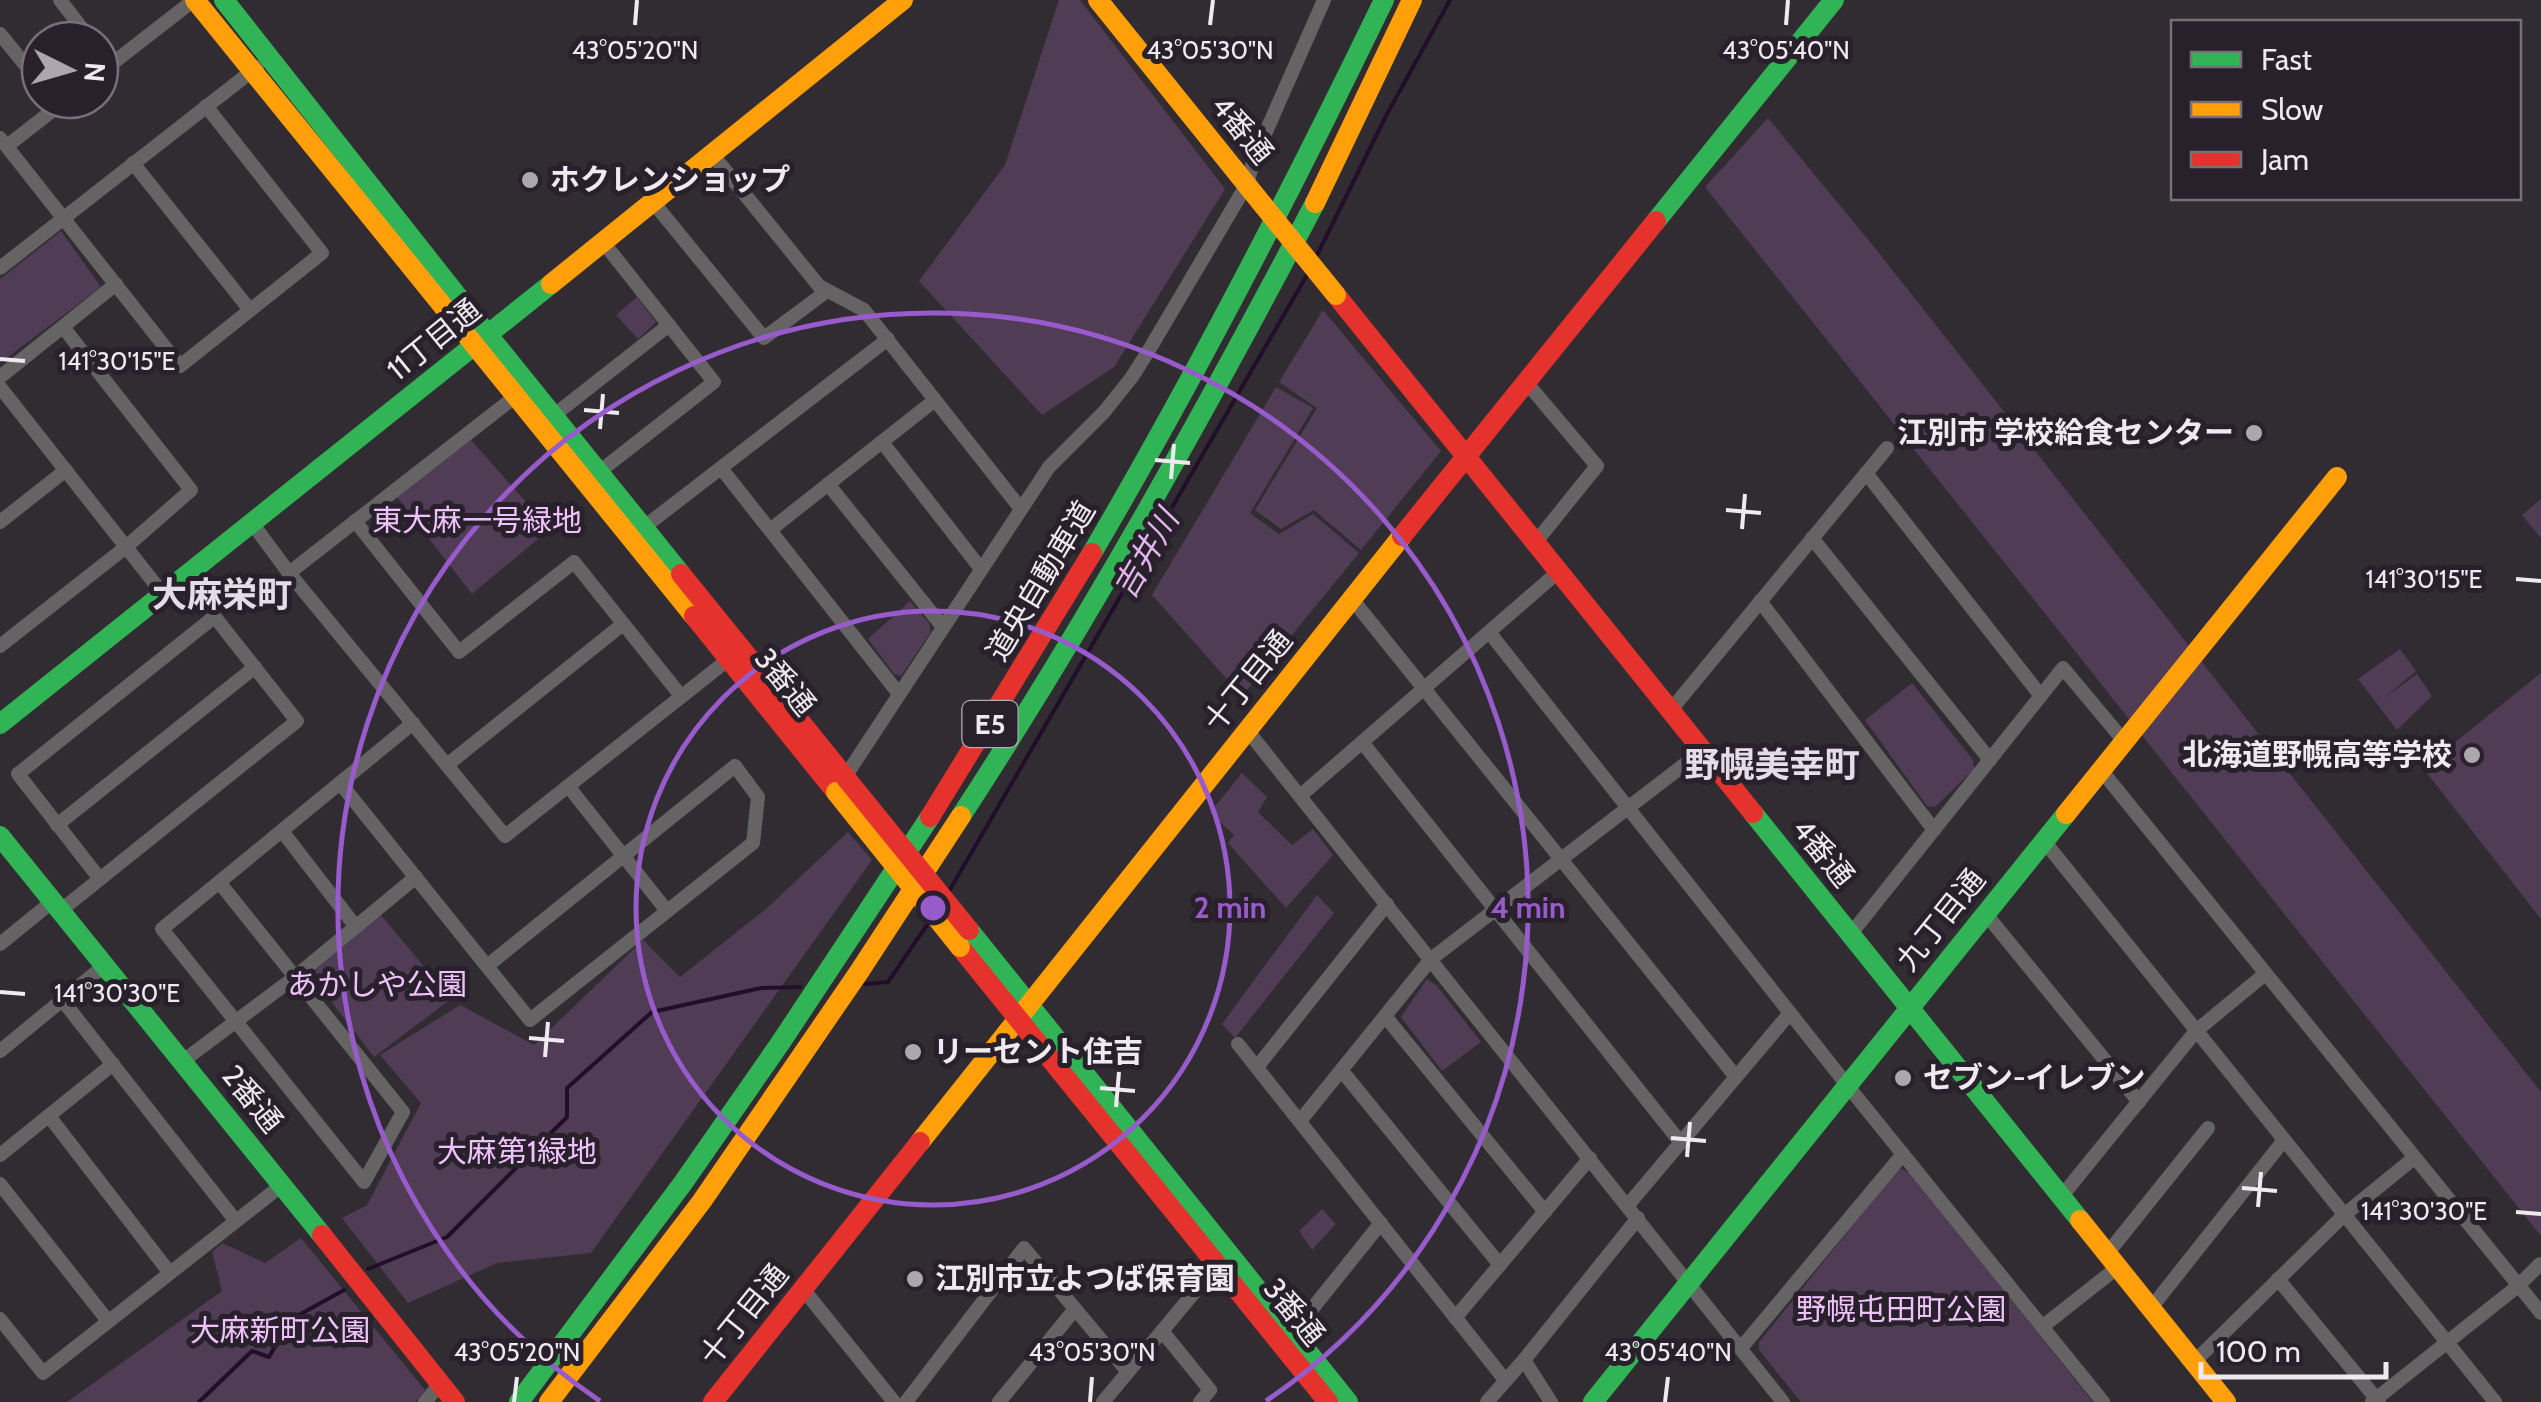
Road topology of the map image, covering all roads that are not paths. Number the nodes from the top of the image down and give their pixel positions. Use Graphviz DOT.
graph roads {
  1 [pos="60,0"];
  2 [pos="194,0"];
  3 [pos="224,0"];
  4 [pos="902,0"];
  5 [pos="1098,0"];
  6 [pos="1324,0"];
  7 [pos="1375,0"];
  8 [pos="1384,0"];
  9 [pos="1412,0"];
  10 [pos="1834,0"];
  11 [pos="76,20"];
  12 [pos="0,34"];
  13 [pos="120,57"];
  14 [pos="269,57"];
  15 [pos="20,58"];
  16 [pos="252,70"];
  17 [pos="206,106"];
  18 [pos="34,120"];
  19 [pos="1323,132"];
  20 [pos="3,142"];
  21 [pos="712,154"];
  22 [pos="134,163"];
  23 [pos="1247,184"];
  24 [pos="653,202"];
  25 [pos="64,218"];
  26 [pos="603,242"];
  27 [pos="1,265"];
  28 [pos="116,284"];
  29 [pos="827,290"];
  30 [pos="250,310"];
  31 [pos="668,325"];
  32 [pos="63,326"];
  33 [pos="482,340"];
  34 [pos="888,340"];
  35 [pos="0,377"];
  36 [pos="1526,382"];
  37 [pos="0,387"];
  38 [pos="522,391"];
  39 [pos="935,400"];
  40 [pos="553,416"];
  41 [pos="882,442"];
  42 [pos="1887,448"];
  43 [pos="1466,456"];
  44 [pos="721,468"];
  45 [pos="66,470"];
  46 [pos="599,472"];
  47 [pos="1866,473"];
  48 [pos="2338,477"];
  49 [pos="828,484"];
  50 [pos="1021,510"];
  51 [pos="355,521"];
  52 [pos="0,522"];
  53 [pos="252,523"];
  54 [pos="770,530"];
  55 [pos="637,533"];
  56 [pos="1812,538"];
  57 [pos="1536,544"];
  58 [pos="126,547"];
  59 [pos="981,569"];
  60 [pos="289,572"];
  61 [pos="1558,572"];
  62 [pos="184,578"];
  63 [pos="163,594"];
  64 [pos="1352,599"];
  65 [pos="1760,601"];
  66 [pos="214,617"];
  67 [pos="623,624"];
  68 [pos="942,628"];
  69 [pos="1489,632"];
  70 [pos="0,646"];
  71 [pos="735,654"];
  72 [pos="255,667"];
  73 [pos="1424,688"];
  74 [pos="899,694"];
  75 [pos="681,696"];
  76 [pos="2041,696"];
  77 [pos="1670,711"];
  78 [pos="413,723"];
  79 [pos="0,724"];
  80 [pos="1248,730"];
  81 [pos="2124,741"];
  82 [pos="1362,742"];
  83 [pos="1702,751"];
  84 [pos="1990,760"];
  85 [pos="447,765"];
  86 [pos="2101,770"];
  87 [pos="340,783"];
  88 [pos="841,785"];
  89 [pos="568,786"];
  90 [pos="1300,796"];
  91 [pos="1628,808"];
  92 [pos="58,825"];
  93 [pos="1934,830"];
  94 [pos="282,831"];
  95 [pos="0,836"];
  96 [pos="2044,841"];
  97 [pos="624,856"];
  98 [pos="1562,858"];
  99 [pos="416,877"];
  100 [pos="100,879"];
  101 [pos="219,882"];
  102 [pos="1387,904"];
  103 [pos="56,906"];
  104 [pos="1496,909"];
  105 [pos="666,911"];
  106 [pos="1986,913"];
  107 [pos="356,927"];
  108 [pos="1850,935"];
  109 [pos="0,944"];
  110 [pos="1431,960"];
  111 [pos="105,965"];
  112 [pos="487,966"];
  113 [pos="2266,974"];
  114 [pos="295,976"];
  115 [pos="63,1001"];
  116 [pos="1908,1008"];
  117 [pos="1023,1012"];
  118 [pos="1790,1013"];
  119 [pos="1385,1016"];
  120 [pos="236,1022"];
  121 [pos="2196,1031"];
  122 [pos="1238,1044"];
  123 [pos="0,1051"];
  124 [pos="183,1061"];
  125 [pos="113,1064"];
  126 [pos="1257,1067"];
  127 [pos="1342,1071"];
  128 [pos="1736,1077"];
  129 [pos="1847,1085"];
  130 [pos="2139,1102"];
  131 [pos="49,1116"];
  132 [pos="1300,1122"];
  133 [pos="2208,1128"];
  134 [pos="2284,1140"];
  135 [pos="1681,1143"];
  136 [pos="1903,1154"];
  137 [pos="0,1155"];
  138 [pos="1590,1158"];
  139 [pos="2414,1158"];
  140 [pos="0,1184"];
  141 [pos="282,1184"];
  142 [pos="2062,1197"];
  143 [pos="1545,1212"];
  144 [pos="1633,1212"];
  145 [pos="2344,1215"];
  146 [pos="236,1220"];
  147 [pos="1381,1223"];
  148 [pos="2113,1260"];
  149 [pos="1217,1264"];
  150 [pos="2540,1264"];
  151 [pos="1500,1265"];
  152 [pos="170,1272"];
  153 [pos="2278,1279"];
  154 [pos="1689,1282"];
  155 [pos="2518,1286"];
  156 [pos="802,1289"];
  157 [pos="2151,1308"];
  158 [pos="1075,1309"];
  159 [pos="2541,1313"];
  160 [pos="0,1318"];
  161 [pos="1456,1318"];
  162 [pos="108,1321"];
  163 [pos="2042,1327"];
  164 [pos="1162,1331"];
  165 [pos="1288,1339"];
  166 [pos="2446,1342"];
  167 [pos="1741,1348"];
  168 [pos="1524,1360"];
  169 [pos="2194,1362"];
  170 [pos="1128,1372"];
  171 [pos="1505,1380"];
  172 [pos="448,1394"];
  173 [pos="723,1397"];
  174 [pos="2375,1401"];
  175 [pos="426,1402"];
  176 [pos="519,1402"];
  177 [pos="550,1402"];
  178 [pos="894,1402"];
  179 [pos="906,1402"];
  180 [pos="999,1402"];
  181 [pos="1102,1402"];
  182 [pos="1200,1402"];
  183 [pos="1328,1402"];
  184 [pos="1348,1402"];
  185 [pos="1487,1402"];
  186 [pos="1550,1402"];
  187 [pos="1593,1402"];
  188 [pos="1783,1402"];
  189 [pos="2103,1402"];
  190 [pos="2226,1402"];
  191 [pos="2495,1402"];
  1 -- 11 [label="street"];
  2 -- 13 [label="street"];
  2 -- 16 [label="main road, 3番通"];
  3 -- 14 [label="main road, 3番通"];
  4 -- 21 [label="main road, 11丁目通"];
  5 -- 23 [label="main road, 4番通"];
  6 -- 23 [label="street"];
  7 -- 19 [label="main road"];
  8 -- 19 [label="main road, 道央自動車道 / E5"];
  9 -- 177 [label="main road, 道央自動車道 / E5"];
  10 -- 36 [label="main road, 十丁目通"];
  12 -- 15 [label="street"];
  14 -- 16 [label="street"];
  14 -- 33 [label="main road, 3番通"];
  16 -- 17 [label="street"];
  16 -- 33 [label="main road, 3番通"];
  17 -- 22 [label="street"];
  17 -- 30 [label="street"];
  18 -- 20 [label="street"];
  19 -- 176 [label="main road, 道央自動車道 / E5"];
  20 -- 25 [label="street"];
  21 -- 24 [label="main road, 11丁目通"];
  21 -- 29 [label="street"];
  22 -- 25 [label="street"];
  22 -- 30 [label="street"];
  23 -- 43 [label="main road, 4番通, bridge"];
  23 -- 50 [label="street"];
  24 -- 26 [label="main road, 11丁目通"];
  24 -- 29 [label="street"];
  25 -- 27 [label="street"];
  25 -- 28 [label="street"];
  26 -- 31 [label="street"];
  26 -- 33 [label="main road, 11丁目通"];
  28 -- 30 [label="street"];
  28 -- 32 [label="street"];
  29 -- 34 [label="street"];
  31 -- 40 [label="street"];
  31 -- 46 [label="street"];
  32 -- 35 [label="street"];
  32 -- 58 [label="street"];
  33 -- 38 [label="main road, 3番通"];
  33 -- 53 [label="main road, 11丁目通"];
  34 -- 39 [label="street"];
  34 -- 44 [label="street"];
  36 -- 43 [label="main road, 十丁目通"];
  36 -- 57 [label="street"];
  37 -- 45 [label="street"];
  38 -- 40 [label="main road, 3番通"];
  38 -- 51 [label="street"];
  38 -- 55 [label="main road, 3番通"];
  39 -- 41 [label="street"];
  39 -- 50 [label="street"];
  40 -- 46 [label="main road, 3番通"];
  41 -- 49 [label="street"];
  41 -- 59 [label="street"];
  42 -- 47 [label="street"];
  43 -- 57 [label="main road, 4番通"];
  43 -- 64 [label="main road, 十丁目通"];
  44 -- 54 [label="street"];
  44 -- 55 [label="street"];
  45 -- 52 [label="street"];
  45 -- 58 [label="street"];
  46 -- 55 [label="main road, 3番通"];
  47 -- 56 [label="street"];
  47 -- 76 [label="street"];
  48 -- 81 [label="main road, 九丁目通"];
  49 -- 54 [label="street"];
  49 -- 68 [label="street"];
  50 -- 59 [label="street"];
  51 -- 60 [label="street"];
  51 -- 67 [label="street"];
  53 -- 60 [label="street"];
  53 -- 62 [label="main road, 11丁目通"];
  54 -- 74 [label="street"];
  55 -- 71 [label="main road, 3番通"];
  56 -- 65 [label="street"];
  56 -- 84 [label="street"];
  57 -- 61 [label="main road, 4番通"];
  58 -- 63 [label="street"];
  58 -- 70 [label="street"];
  59 -- 68 [label="street"];
  60 -- 78 [label="street"];
  61 -- 69 [label="street"];
  61 -- 77 [label="main road, 4番通"];
  62 -- 63 [label="main road, 11丁目通"];
  62 -- 66 [label="street"];
  63 -- 79 [label="main road, 11丁目通"];
  64 -- 73 [label="street"];
  64 -- 80 [label="main road, 十丁目通"];
  65 -- 77 [label="street"];
  65 -- 93 [label="street"];
  66 -- 72 [label="street"];
  66 -- 92 [label="street"];
  67 -- 75 [label="street"];
  67 -- 85 [label="street"];
  68 -- 74 [label="street"];
  69 -- 73 [label="street"];
  69 -- 91 [label="street"];
  71 -- 75 [label="street"];
  71 -- 88 [label="main road, 3番通"];
  72 -- 92 [label="street"];
  72 -- 100 [label="street"];
  73 -- 82 [label="street"];
  73 -- 98 [label="street"];
  74 -- 88 [label="street"];
  75 -- 89 [label="street"];
  76 -- 81 [label="street"];
  76 -- 84 [label="street"];
  77 -- 83 [label="main road, 4番通"];
  78 -- 85 [label="street"];
  78 -- 87 [label="street"];
  80 -- 90 [label="street"];
  80 -- 117 [label="main road, 十丁目通"];
  81 -- 86 [label="main road, 九丁目通"];
  82 -- 90 [label="street"];
  82 -- 104 [label="street"];
  83 -- 91 [label="street"];
  83 -- 108 [label="main road, 4番通"];
  84 -- 93 [label="street"];
  85 -- 89 [label="street"];
  86 -- 96 [label="main road, 九丁目通"];
  86 -- 113 [label="street"];
  87 -- 94 [label="street"];
  87 -- 99 [label="street"];
  88 -- 117 [label="main road, 3番通, bridge"];
  89 -- 97 [label="street"];
  90 -- 102 [label="street"];
  91 -- 98 [label="street"];
  91 -- 118 [label="street"];
  92 -- 100 [label="street"];
  93 -- 108 [label="street"];
  94 -- 101 [label="street"];
  94 -- 107 [label="street"];
  95 -- 103 [label="main road, 2番通"];
  96 -- 106 [label="main road, 九丁目通"];
  96 -- 121 [label="street"];
  97 -- 105 [label="street"];
  97 -- 105 [label="street"];
  97 -- 112 [label="street"];
  98 -- 104 [label="street"];
  98 -- 128 [label="street"];
  99 -- 107 [label="street"];
  99 -- 112 [label="street"];
  100 -- 103 [label="street"];
  101 -- 114 [label="street"];
  101 -- 120 [label="street"];
  102 -- 110 [label="street"];
  102 -- 126 [label="street"];
  103 -- 109 [label="street"];
  103 -- 111 [label="main road, 2番通"];
  104 -- 110 [label="street"];
  104 -- 135 [label="street"];
  105 -- 112 [label="street"];
  106 -- 116 [label="main road, 九丁目通"];
  106 -- 130 [label="street"];
  107 -- 114 [label="street"];
  108 -- 116 [label="main road, 4番通"];
  110 -- 119 [label="street"];
  110 -- 138 [label="street"];
  111 -- 115 [label="street"];
  111 -- 124 [label="main road, 2番通"];
  113 -- 121 [label="street"];
  113 -- 139 [label="street"];
  114 -- 120 [label="street"];
  114 -- 120 [label="street"];
  115 -- 123 [label="street"];
  115 -- 125 [label="street"];
  116 -- 129 [label="main road, 九丁目通"];
  116 -- 142 [label="main road, 4番通"];
  117 -- 149 [label="main road, 3番通"];
  117 -- 156 [label="main road, 十丁目通"];
  117 -- 165 [label="main road, 3番通"];
  118 -- 128 [label="street"];
  118 -- 129 [label="street"];
  119 -- 127 [label="street"];
  119 -- 143 [label="street"];
  120 -- 124 [label="street"];
  121 -- 130 [label="street"];
  121 -- 134 [label="street"];
  122 -- 126 [label="street"];
  124 -- 141 [label="main road, 2番通"];
  125 -- 131 [label="street"];
  125 -- 146 [label="street"];
  126 -- 132 [label="street"];
  127 -- 132 [label="street"];
  127 -- 151 [label="street"];
  128 -- 135 [label="street"];
  129 -- 136 [label="street"];
  129 -- 154 [label="main road, 九丁目通"];
  130 -- 142 [label="street"];
  131 -- 137 [label="street"];
  131 -- 152 [label="street"];
  132 -- 147 [label="street"];
  133 -- 148 [label="street"];
  134 -- 145 [label="street"];
  134 -- 157 [label="street"];
  135 -- 144 [label="street"];
  136 -- 163 [label="street"];
  136 -- 167 [label="street"];
  138 -- 143 [label="street"];
  138 -- 144 [label="street"];
  139 -- 145 [label="street"];
  139 -- 155 [label="street"];
  140 -- 162 [label="street"];
  141 -- 146 [label="street"];
  141 -- 172 [label="main road, 2番通"];
  142 -- 148 [label="main road, 4番通"];
  143 -- 151 [label="street"];
  144 -- 154 [label="street"];
  144 -- 168 [label="street"];
  145 -- 153 [label="street"];
  145 -- 166 [label="street"];
  146 -- 152 [label="street"];
  147 -- 161 [label="street"];
  147 -- 165 [label="street"];
  148 -- 157 [label="main road, 4番通"];
  148 -- 163 [label="street"];
  149 -- 164 [label="street"];
  149 -- 165 [label="main road, 3番通"];
  150 -- 155 [label="street"];
  151 -- 161 [label="street"];
  152 -- 162 [label="street"];
  153 -- 169 [label="street"];
  153 -- 174 [label="street"];
  154 -- 167 [label="street"];
  154 -- 187 [label="main road, 九丁目通"];
  155 -- 159 [label="street"];
  155 -- 166 [label="street"];
  156 -- 173 [label="main road, 十丁目通"];
  156 -- 178 [label="street"];
  157 -- 169 [label="main road, 4番通"];
  158 -- 170 [label="street"];
  158 -- 179 [label="street"];
  158 -- 180 [label="street"];
  160 -- 162 [label="street"];
  161 -- 171 [label="street"];
  163 -- 189 [label="street"];
  164 -- 170 [label="street"];
  164 -- 182 [label="street"];
  165 -- 183 [label="main road, 3番通"];
  165 -- 184 [label="main road, 3番通"];
  166 -- 174 [label="street"];
  166 -- 191 [label="street"];
  167 -- 188 [label="street"];
  168 -- 171 [label="street"];
  168 -- 186 [label="street"];
  169 -- 190 [label="main road, 4番通"];
  170 -- 181 [label="street"];
  171 -- 185 [label="street"];
  172 -- 175 [label="street"];
}
